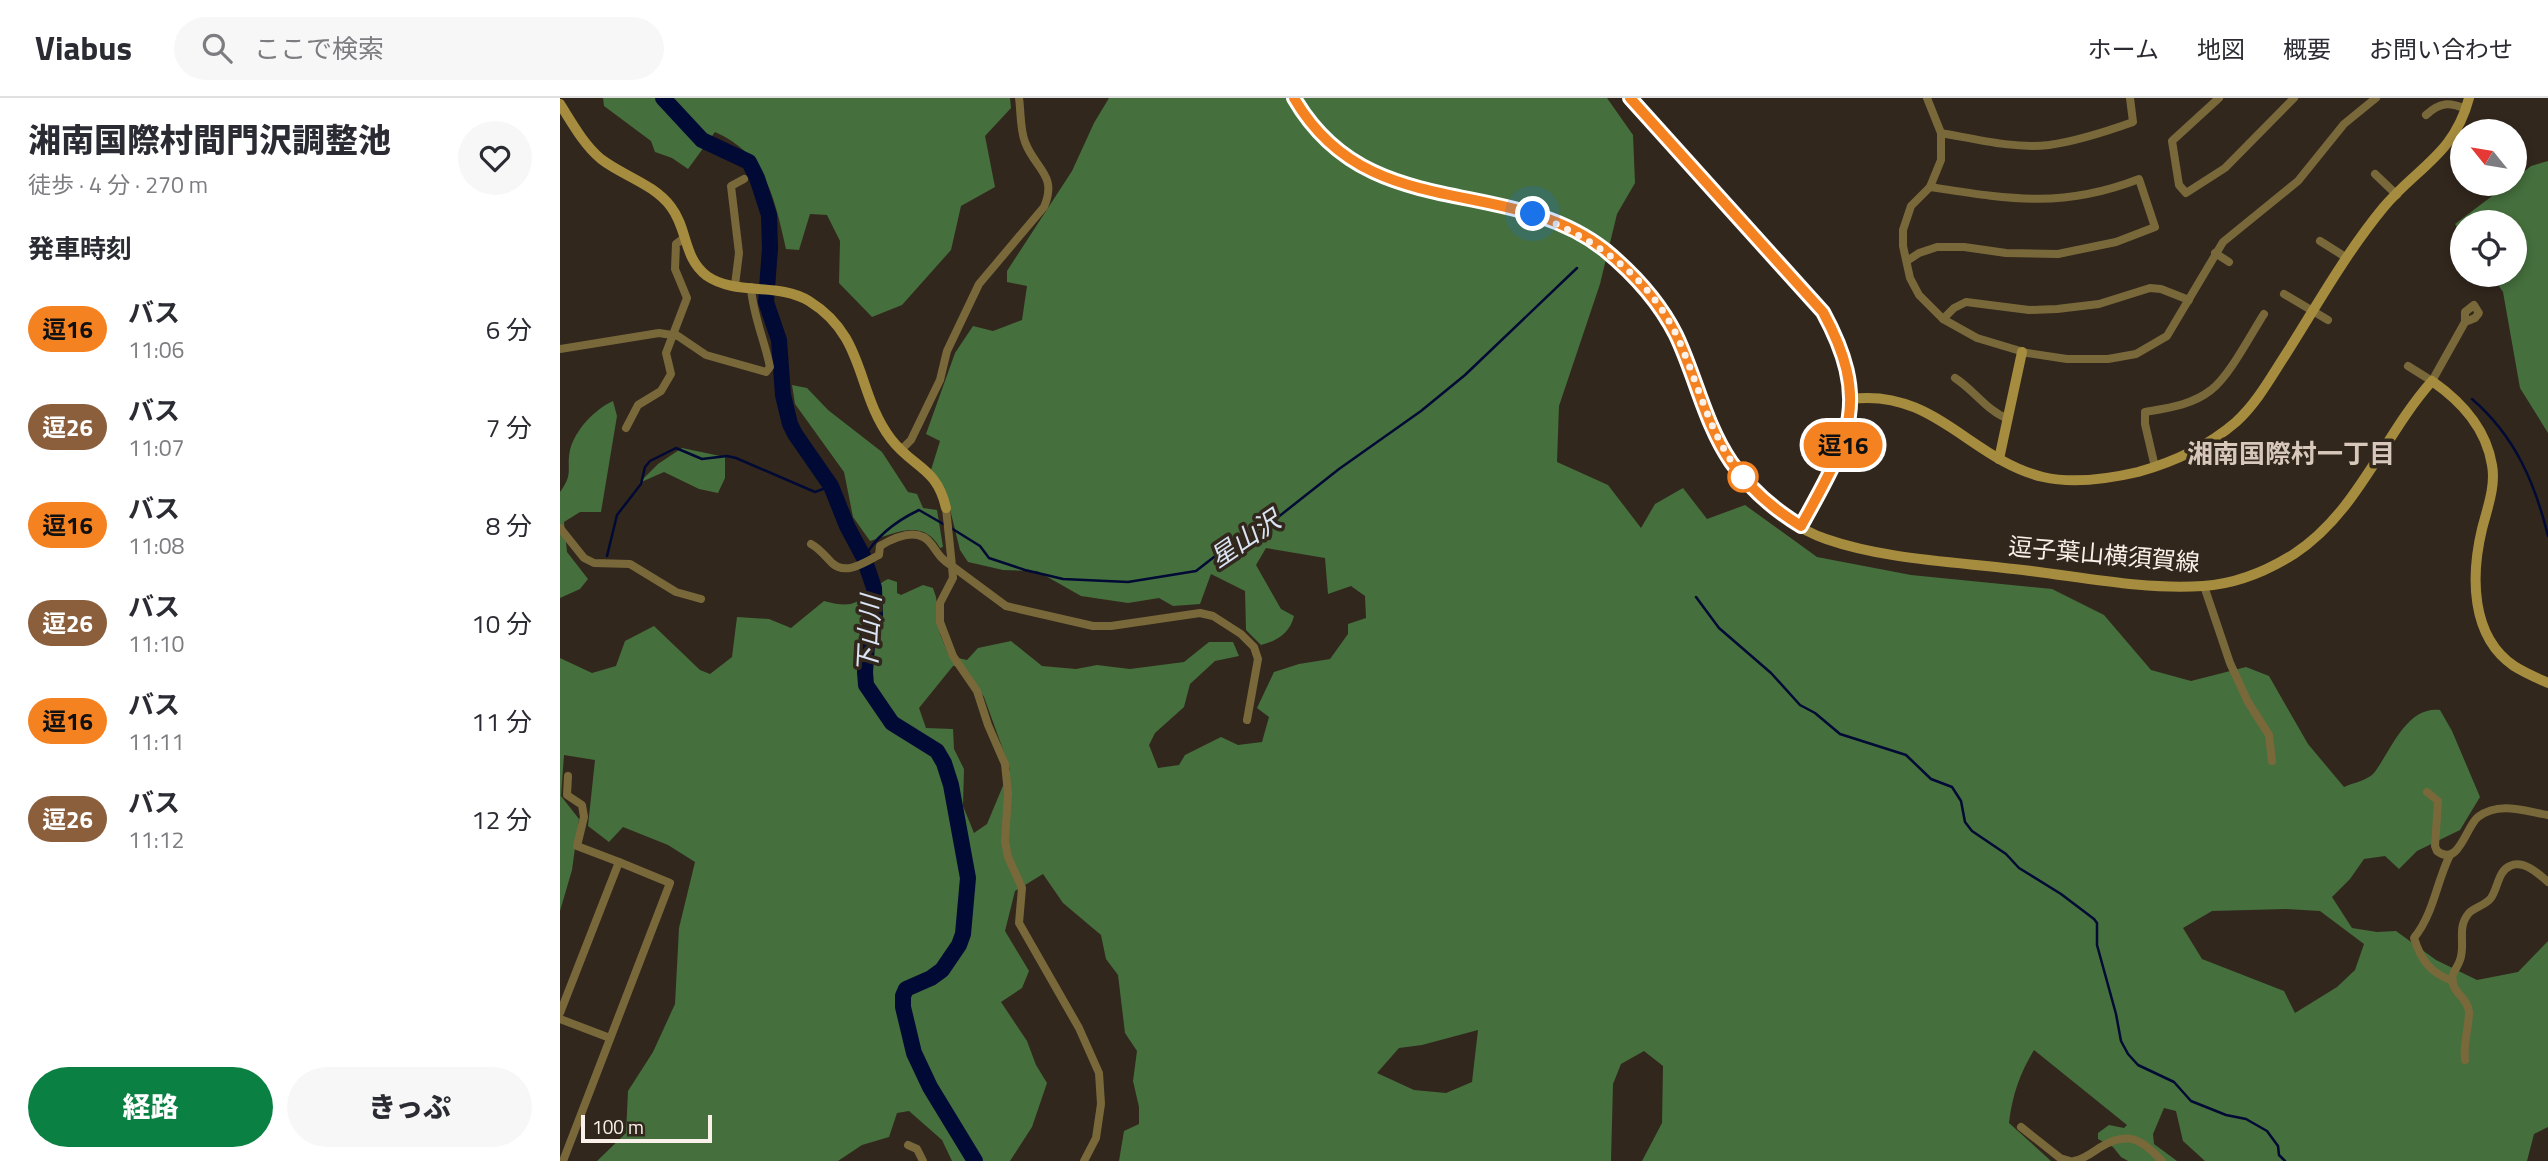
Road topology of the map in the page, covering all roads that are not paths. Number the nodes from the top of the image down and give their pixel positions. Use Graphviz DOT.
graph roads {
  1 [pos="1018,98"];
  2 [pos="1630,98"];
  3 [pos="1927,98"];
  4 [pos="2130,98"];
  5 [pos="2219,98"];
  6 [pos="2294,98"];
  7 [pos="2376,98"];
  8 [pos="2468,103"];
  9 [pos="560,104"];
  10 [pos="2426,115"];
  11 [pos="1941,133"];
  12 [pos="2375,174"];
  13 [pos="744,178"];
  14 [pos="1930,187"];
  15 [pos="2397,195"];
  16 [pos="1487,205"];
  17 [pos="684,238"];
  18 [pos="2320,241"];
  19 [pos="2215,253"];
  20 [pos="2347,258"];
  21 [pos="1907,261"];
  22 [pos="2229,261"];
  23 [pos="735,285"];
  24 [pos="753,287"];
  25 [pos="2284,294"];
  26 [pos="2189,300"];
  27 [pos="2313,311"];
  28 [pos="2264,314"];
  29 [pos="1943,319"];
  30 [pos="2328,320"];
  31 [pos="2465,322"];
  32 [pos="674,335"];
  33 [pos="560,349"];
  34 [pos="2022,352"];
  35 [pos="2408,366"];
  36 [pos="1955,378"];
  37 [pos="2432,380"];
  38 [pos="1852,398"];
  39 [pos="2008,419"];
  40 [pos="626,428"];
  41 [pos="901,450"];
  42 [pos="1999,459"];
  43 [pos="2155,467"];
  44 [pos="946,508"];
  45 [pos="1801,526"];
  46 [pos="560,528"];
  47 [pos="811,544"];
  48 [pos="952,562"];
  49 [pos="2204,586"];
  50 [pos="701,599"];
  51 [pos="2548,683"];
  52 [pos="1247,720"];
  53 [pos="2272,761"];
  54 [pos="568,776"];
  55 [pos="2427,792"];
  56 [pos="2548,815"];
  57 [pos="2450,855"];
  58 [pos="618,862"];
  59 [pos="2548,881"];
  60 [pos="2453,981"];
  61 [pos="560,1013"];
  62 [pos="560,1019"];
  63 [pos="610,1038"];
  64 [pos="2465,1060"];
  65 [pos="2021,1127"];
  66 [pos="908,1145"];
  67 [pos="564,1161"];
  68 [pos="923,1161"];
  69 [pos="1084,1161"];
  70 [pos="2072,1161"];
  71 [pos="2162,1161"];
  1 -- 41 [label="street"];
  2 -- 38 [label="street"];
  3 -- 11 [label="street"];
  4 -- 11 [label="street"];
  5 -- 6 [label="street"];
  7 -- 19 [label="street"];
  8 -- 10 [label="street"];
  8 -- 15 [label="street"];
  9 -- 17 [label="street"];
  11 -- 14 [label="street"];
  12 -- 15 [label="street"];
  13 -- 23 [label="street"];
  14 -- 21 [label="street"];
  14 -- 21 [label="street"];
  15 -- 20 [label="street"];
  16 -- 45 [label="street, 逗子葉山横須賀線"];
  17 -- 23 [label="street"];
  17 -- 32 [label="street"];
  18 -- 20 [label="street"];
  19 -- 22 [label="street"];
  19 -- 26 [label="street"];
  20 -- 27 [label="street"];
  21 -- 29 [label="street"];
  23 -- 24 [label="street"];
  24 -- 32 [label="street"];
  24 -- 41 [label="street"];
  25 -- 27 [label="street"];
  26 -- 29 [label="street"];
  26 -- 34 [label="street"];
  27 -- 30 [label="street"];
  27 -- 43 [label="street"];
  28 -- 43 [label="street"];
  29 -- 34 [label="street"];
  31 -- 37 [label="street"];
  32 -- 33 [label="street"];
  32 -- 40 [label="street"];
  34 -- 39 [label="street"];
  35 -- 37 [label="street"];
  36 -- 39 [label="street"];
  37 -- 49 [label="street, 逗子葉山横須賀線"];
  37 -- 51 [label="street"];
  38 -- 42 [label="street"];
  38 -- 45 [label="street"];
  39 -- 42 [label="street"];
  41 -- 44 [label="street"];
  42 -- 43 [label="street"];
  44 -- 48 [label="street"];
  45 -- 49 [label="street, 逗子葉山横須賀線"];
  46 -- 50 [label="street"];
  47 -- 48 [label="street"];
  48 -- 52 [label="street"];
  48 -- 69 [label="street"];
  49 -- 53 [label="street"];
  54 -- 58 [label="street"];
  55 -- 57 [label="street"];
  56 -- 57 [label="street"];
  57 -- 60 [label="street"];
  58 -- 61 [label="street"];
  58 -- 63 [label="street"];
  59 -- 60 [label="street"];
  60 -- 64 [label="street"];
  62 -- 63 [label="street"];
  63 -- 67 [label="street"];
  65 -- 70 [label="street"];
  66 -- 68 [label="street"];
  70 -- 71 [label="street"];
}
